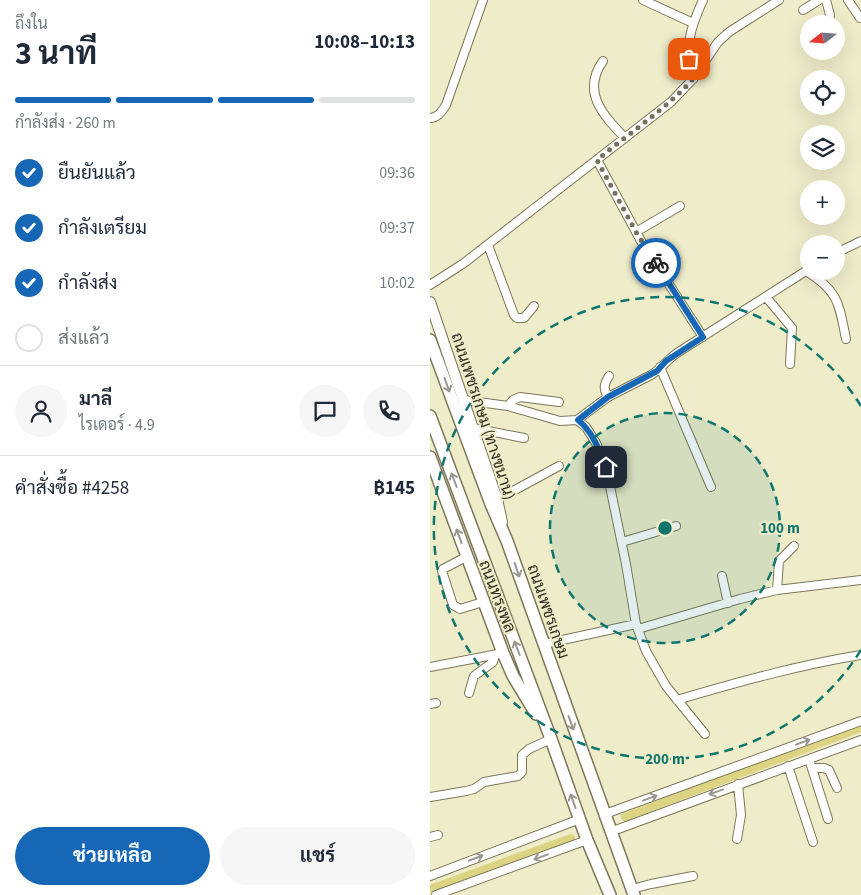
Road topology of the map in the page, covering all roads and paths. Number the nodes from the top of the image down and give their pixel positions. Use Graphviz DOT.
graph roads {
  1 [pos="483,0"];
  2 [pos="643,0"];
  3 [pos="703,0"];
  4 [pos="779,0"];
  5 [pos="819,0"];
  6 [pos="826,0"];
  7 [pos="848,0"];
  8 [pos="803,10"];
  9 [pos="830,15"];
  10 [pos="860,18"];
  11 [pos="693,23"];
  12 [pos="603,61"];
  13 [pos="693,79"];
  14 [pos="430,118"];
  15 [pos="625,138"];
  16 [pos="597,160"];
  17 [pos="680,206"];
  18 [pos="636,232"];
  19 [pos="861,240"];
  20 [pos="488,245"];
  21 [pos="845,248"];
  22 [pos="800,275"];
  23 [pos="820,280"];
  24 [pos="430,285"];
  25 [pos="766,297"];
  26 [pos="430,302"];
  27 [pos="534,306"];
  28 [pos="703,337"];
  29 [pos="846,339"];
  30 [pos="430,340"];
  31 [pos="790,364"];
  32 [pos="660,367"];
  33 [pos="609,376"];
  34 [pos="608,397"];
  35 [pos="464,400"];
  36 [pos="559,402"];
  37 [pos="508,406"];
  38 [pos="430,416"];
  39 [pos="578,420"];
  40 [pos="473,428"];
  41 [pos="524,438"];
  42 [pos="430,457"];
  43 [pos="559,466"];
  44 [pos="711,488"];
  45 [pos="497,499"];
  46 [pos="676,526"];
  47 [pos="507,541"];
  48 [pos="622,542"];
  49 [pos="794,546"];
  50 [pos="466,557"];
  51 [pos="722,576"];
  52 [pos="861,580"];
  53 [pos="776,590"];
  54 [pos="483,602"];
  55 [pos="728,602"];
  56 [pos="637,627"];
  57 [pos="544,644"];
  58 [pos="499,654"];
  59 [pos="861,655"];
  60 [pos="430,666"];
  61 [pos="469,692"];
  62 [pos="677,700"];
  63 [pos="861,721"];
  64 [pos="704,734"];
  65 [pos="551,739"];
  66 [pos="861,740"];
  67 [pos="809,759"];
  68 [pos="788,766"];
  69 [pos="812,768"];
  70 [pos="738,784"];
  71 [pos="837,788"];
  72 [pos="430,797"];
  73 [pos="604,814"];
  74 [pos="580,819"];
  75 [pos="828,819"];
  76 [pos="610,832"];
  77 [pos="737,839"];
  78 [pos="587,840"];
  79 [pos="813,842"];
  80 [pos="430,876"];
  81 [pos="693,876"];
  82 [pos="458,891"];
  83 [pos="633,892"];
  84 [pos="436,895"];
  85 [pos="610,895"];
  1 -- 14 [label="street"];
  2 -- 11 [label="street"];
  3 -- 11 [label="street"];
  4 -- 13 [label="street"];
  5 -- 8 [label="street"];
  6 -- 9 [label="street"];
  7 -- 10 [label="street"];
  11 -- 13 [label="street"];
  12 -- 15 [label="street"];
  13 -- 15 [label="street"];
  15 -- 16 [label="street"];
  16 -- 18 [label="street"];
  16 -- 20 [label="street"];
  17 -- 18 [label="street"];
  18 -- 28 [label="street"];
  19 -- 21 [label="street"];
  20 -- 24 [label="street"];
  20 -- 27 [label="street"];
  22 -- 25 [label="street"];
  23 -- 29 [label="street"];
  25 -- 28 [label="street"];
  25 -- 31 [label="street"];
  26 -- 35 [label="main road, ถนนเพชรเกษม (ทางขนาน)"];
  28 -- 32 [label="street"];
  30 -- 47 [label="highway, ถนนเพชรเกษม, one-way"];
  32 -- 34 [label="street"];
  32 -- 44 [label="street"];
  33 -- 34 [label="street"];
  34 -- 39 [label="street"];
  35 -- 37 [label="street"];
  35 -- 40 [label="main road, ถนนเพชรเกษม (ทางขนาน)"];
  36 -- 37 [label="street"];
  37 -- 39 [label="street"];
  65 -- 38 [label="highway, one-way"];
  39 -- 48 [label="street"];
  40 -- 41 [label="street"];
  40 -- 45 [label="main road, ถนนเพชรเกษม (ทางขนาน)"];
  50 -- 42 [label="highway, ถนนทรงพล, one-way"];
  43 -- 45 [label="street"];
  45 -- 47 [label="main road, ถนนเพชรเกษม (ทางขนาน)"];
  46 -- 48 [label="street"];
  47 -- 57 [label="highway, ถนนเพชรเกษม, one-way"];
  48 -- 56 [label="street"];
  49 -- 53 [label="street"];
  50 -- 54 [label="highway, ถนนทรงพล"];
  50 -- 54 [label="street"];
  51 -- 55 [label="street"];
  52 -- 53 [label="street"];
  53 -- 55 [label="street"];
  54 -- 58 [label="highway, ถนนทรงพล"];
  55 -- 56 [label="street"];
  56 -- 57 [label="street"];
  56 -- 62 [label="street"];
  57 -- 73 [label="highway, ถนนเพชรเกษม, one-way"];
  58 -- 60 [label="street"];
  58 -- 61 [label="street"];
  58 -- 65 [label="highway, ถนนทรงพล"];
  59 -- 62 [label="street"];
  62 -- 64 [label="street"];
  73 -- 63 [label="street, one-way"];
  65 -- 72 [label="street"];
  74 -- 65 [label="highway, one-way"];
  66 -- 67 [label="street"];
  67 -- 68 [label="street"];
  67 -- 69 [label="street"];
  68 -- 70 [label="street"];
  68 -- 79 [label="street"];
  69 -- 71 [label="street"];
  69 -- 75 [label="street"];
  70 -- 76 [label="street, one-way"];
  70 -- 77 [label="street"];
  73 -- 76 [label="highway, ถนนเพชรเกษม"];
  74 -- 78 [label="highway"];
  80 -- 74 [label="street, one-way"];
  76 -- 83 [label="highway, ถนนเพชรเกษม"];
  78 -- 82 [label="street, one-way"];
  78 -- 85 [label="highway"];
  81 -- 83 [label="street"];
  82 -- 84 [label="street"];
}
